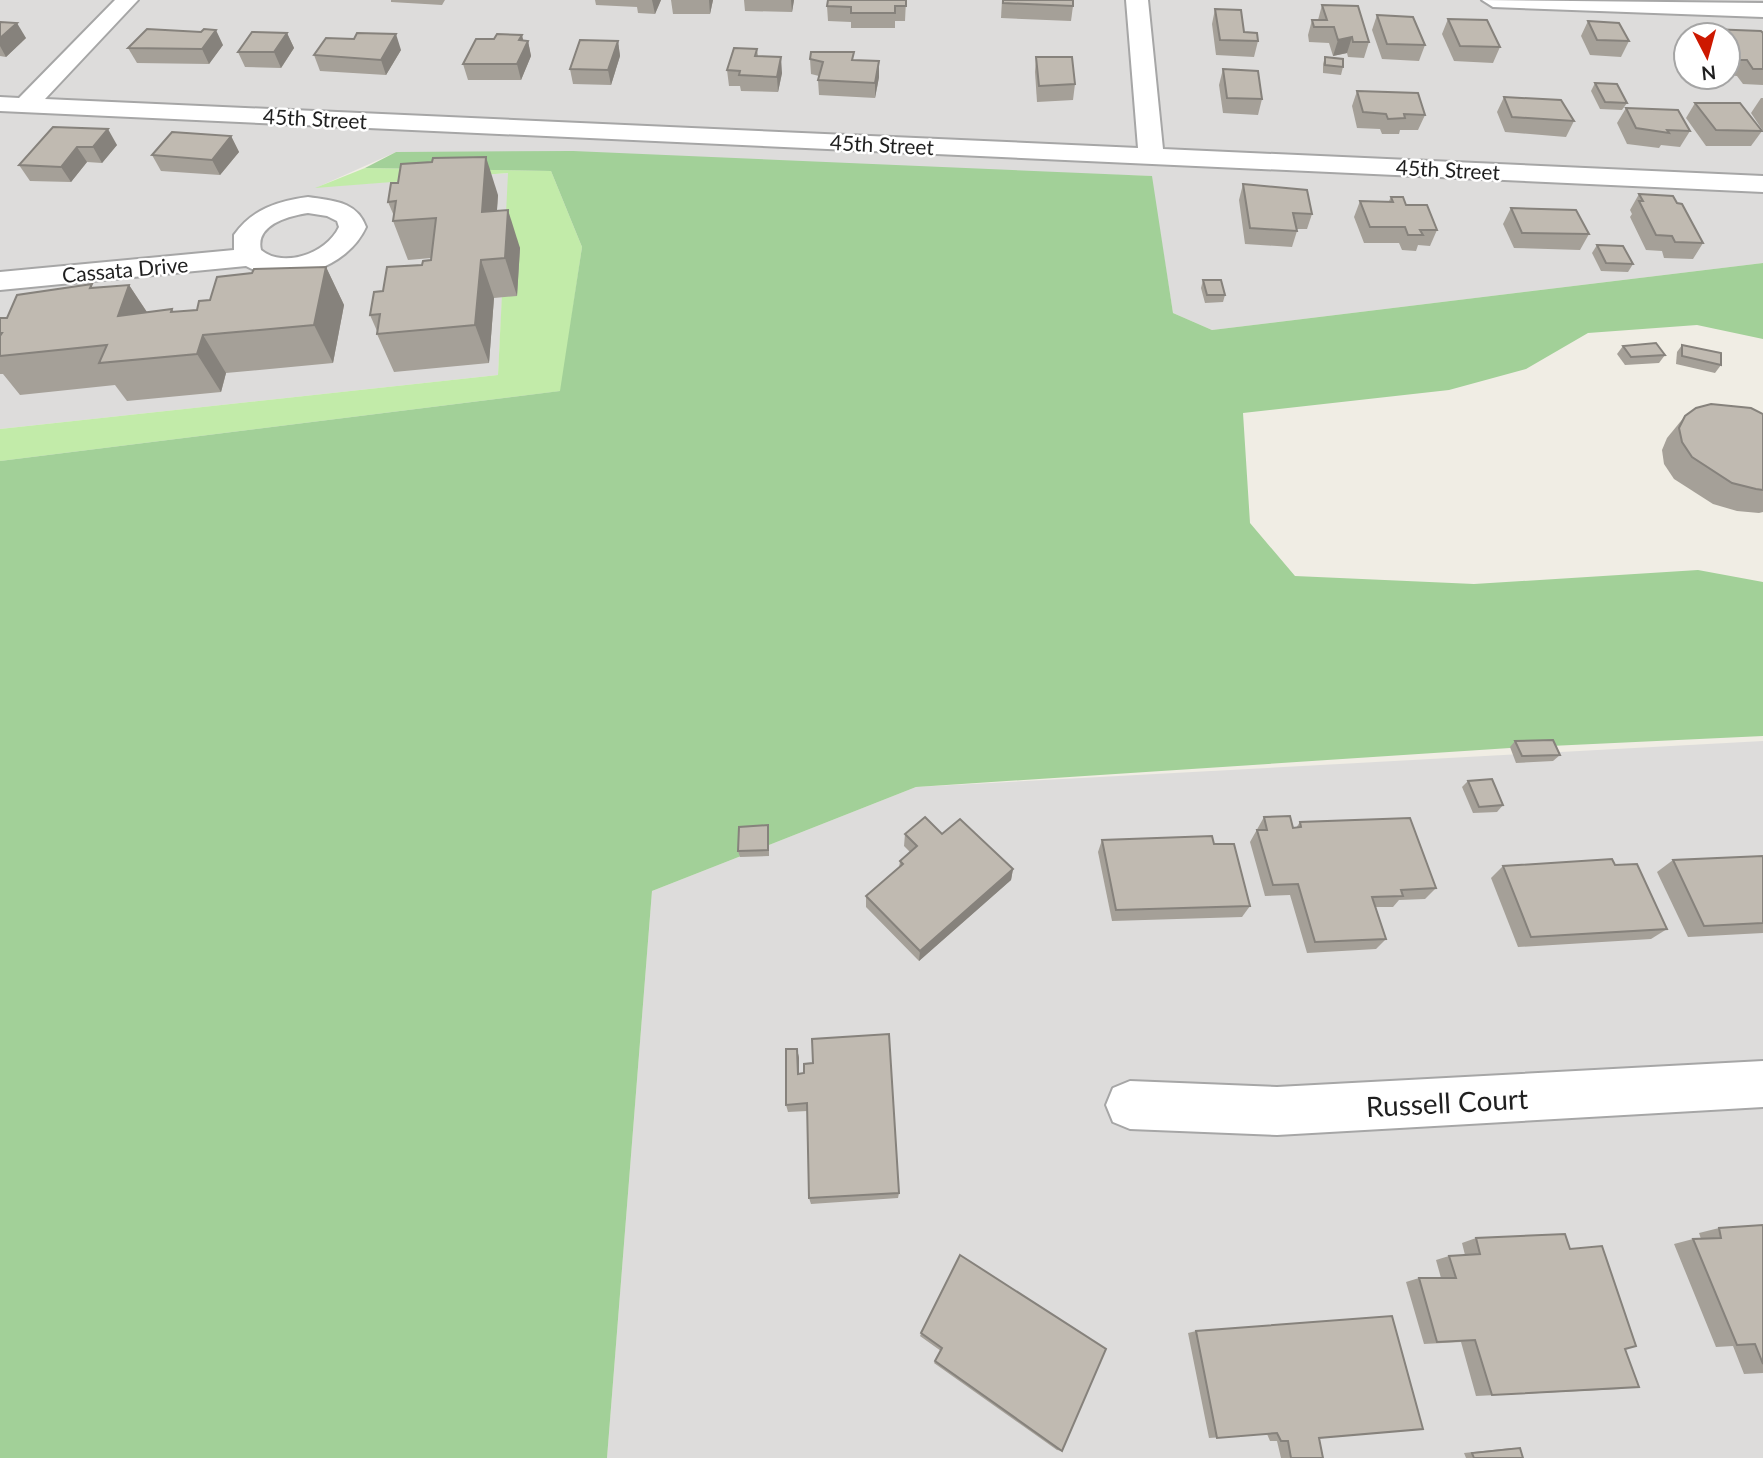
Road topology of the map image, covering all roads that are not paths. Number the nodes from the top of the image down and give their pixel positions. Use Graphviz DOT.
graph roads {
  1 [pos="127,0"];
  2 [pos="1137,0"];
  3 [pos="1493,0"];
  4 [pos="1763,10"];
  5 [pos="12,105"];
  6 [pos="1151,156"];
  7 [pos="1763,184"];
  8 [pos="250,257"];
  9 [pos="0,281"];
  10 [pos="1763,1084"];
  11 [pos="1130,1105"];
  1 -- 5 [label="street"];
  2 -- 6 [label="street"];
  3 -- 4 [label="street"];
  5 -- 6 [label="street, 45th Street"];
  6 -- 7 [label="street, 45th Street"];
  8 -- 9 [label="street, Cassata Drive"];
  10 -- 11 [label="street, Russell Court"];
}
